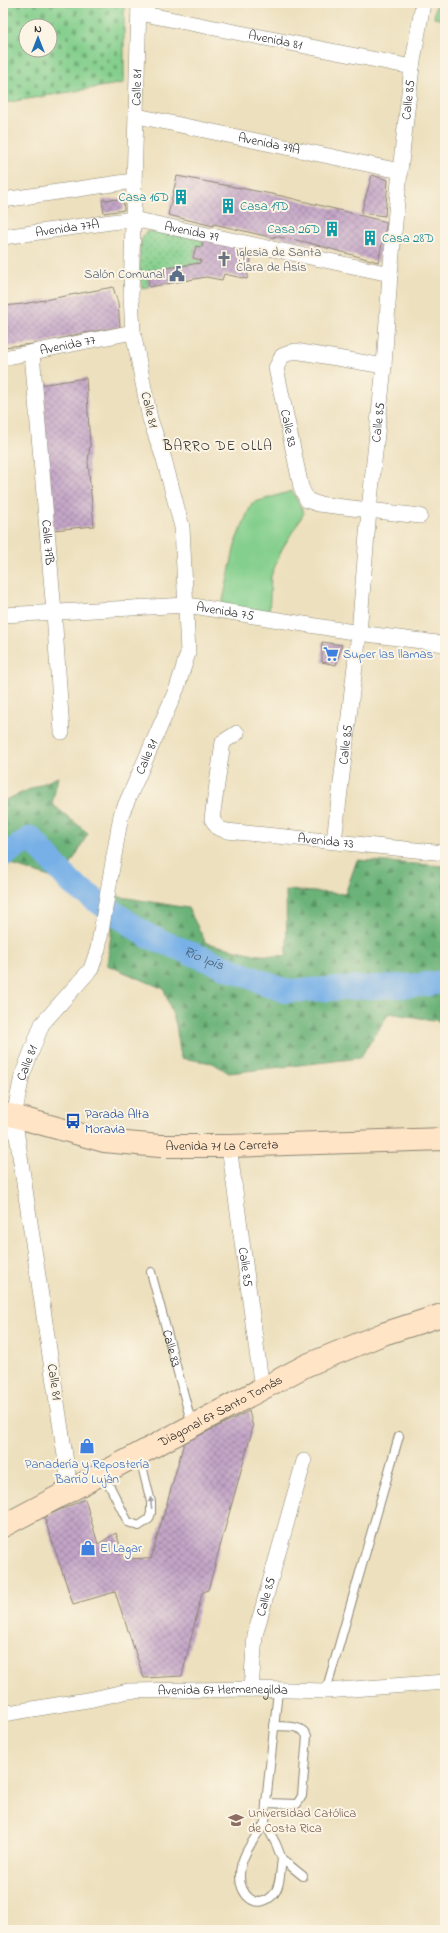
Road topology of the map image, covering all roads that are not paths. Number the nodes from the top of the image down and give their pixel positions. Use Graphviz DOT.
graph roads {
  1 [pos="423,3"];
  2 [pos="139,8"];
  3 [pos="412,67"];
  4 [pos="137,116"];
  5 [pos="400,171"];
  6 [pos="133,181"];
  7 [pos="3,200"];
  8 [pos="133,219"];
  9 [pos="3,237"];
  10 [pos="390,274"];
  11 [pos="133,332"];
  12 [pos="32,353"];
  13 [pos="3,358"];
  14 [pos="384,366"];
  15 [pos="369,510"];
  16 [pos="420,516"];
  17 [pos="187,605"];
  18 [pos="54,612"];
  19 [pos="3,614"];
  20 [pos="359,633"];
  21 [pos="445,644"];
  22 [pos="62,732"];
  23 [pos="237,733"];
  24 [pos="334,842"];
  25 [pos="445,853"];
  26 [pos="8,1115"];
  27 [pos="445,1139"];
  28 [pos="229,1146"];
  29 [pos="151,1272"];
  30 [pos="445,1314"];
  31 [pos="262,1389"];
  32 [pos="192,1426"];
  33 [pos="399,1436"];
  34 [pos="141,1461"];
  35 [pos="304,1461"];
  36 [pos="106,1480"];
  37 [pos="70,1489"];
  38 [pos="3,1526"];
  39 [pos="445,1682"];
  40 [pos="251,1689"];
  41 [pos="278,1691"];
  42 [pos="326,1691"];
  43 [pos="3,1714"];
  44 [pos="274,1726"];
  45 [pos="266,1803"];
  46 [pos="266,1824"];
  47 [pos="282,1859"];
  48 [pos="303,1876"];
  1 -- 3 [label="street, Calle 85"];
  2 -- 3 [label="street, Avenida 81"];
  2 -- 4 [label="street, Calle 81"];
  3 -- 5 [label="street, Calle 85"];
  4 -- 5 [label="street, Avenida 79A"];
  4 -- 6 [label="street, Calle 81"];
  5 -- 10 [label="street, Calle 85"];
  6 -- 7 [label="street"];
  6 -- 8 [label="street, Calle 81"];
  8 -- 9 [label="street, Avenida 77A"];
  8 -- 10 [label="street, Avenida 79"];
  8 -- 11 [label="street, Calle 81"];
  10 -- 14 [label="street, Calle 85"];
  11 -- 12 [label="street, Avenida 77"];
  11 -- 17 [label="street, Calle 81"];
  12 -- 13 [label="street, Avenida 77"];
  12 -- 18 [label="street, Calle 79B"];
  14 -- 15 [label="street, Calle 85"];
  14 -- 15 [label="street, Calle 83"];
  15 -- 16 [label="street"];
  15 -- 20 [label="street, Calle 85"];
  17 -- 18 [label="street, Avenida 75"];
  17 -- 20 [label="street, Avenida 75"];
  17 -- 26 [label="street, Calle 81"];
  18 -- 19 [label="street, Avenida 75"];
  18 -- 22 [label="street, Calle 79B"];
  20 -- 21 [label="street, Avenida 75"];
  20 -- 24 [label="street, Calle 85"];
  23 -- 24 [label="street, Avenida 73"];
  24 -- 25 [label="street, Avenida 73"];
  26 -- 28 [label="main road, Avenida 71 La Carreta"];
  26 -- 37 [label="street, Calle 81"];
  27 -- 28 [label="main road, Avenida 71 La Carreta"];
  28 -- 31 [label="street, Calle 85"];
  29 -- 32 [label="lane, Calle 83"];
  30 -- 31 [label="main road, Diagonal 67 Santo Tomás"];
  31 -- 32 [label="main road, Diagonal 67 Santo Tomás"];
  32 -- 34 [label="main road, Diagonal 67 Santo Tomás"];
  33 -- 42 [label="lane"];
  34 -- 36 [label="main road, Diagonal 67 Santo Tomás"];
  36 -- 34 [label="lane, one-way"];
  35 -- 40 [label="street, Calle 85"];
  36 -- 37 [label="main road, Diagonal 67 Santo Tomás"];
  37 -- 38 [label="main road, Diagonal 67 Santo Tomás"];
  39 -- 42 [label="street, Avenida 67 Hermenegilda"];
  40 -- 41 [label="street, Avenida 67 Hermenegilda"];
  40 -- 43 [label="street, Avenida 67 Hermenegilda"];
  41 -- 42 [label="street, Avenida 67 Hermenegilda"];
  41 -- 44 [label="lane"];
  44 -- 45 [label="lane"];
  44 -- 45 [label="lane"];
  45 -- 46 [label="lane"];
  46 -- 47 [label="lane"];
  46 -- 47 [label="lane"];
  47 -- 48 [label="lane"];
}
